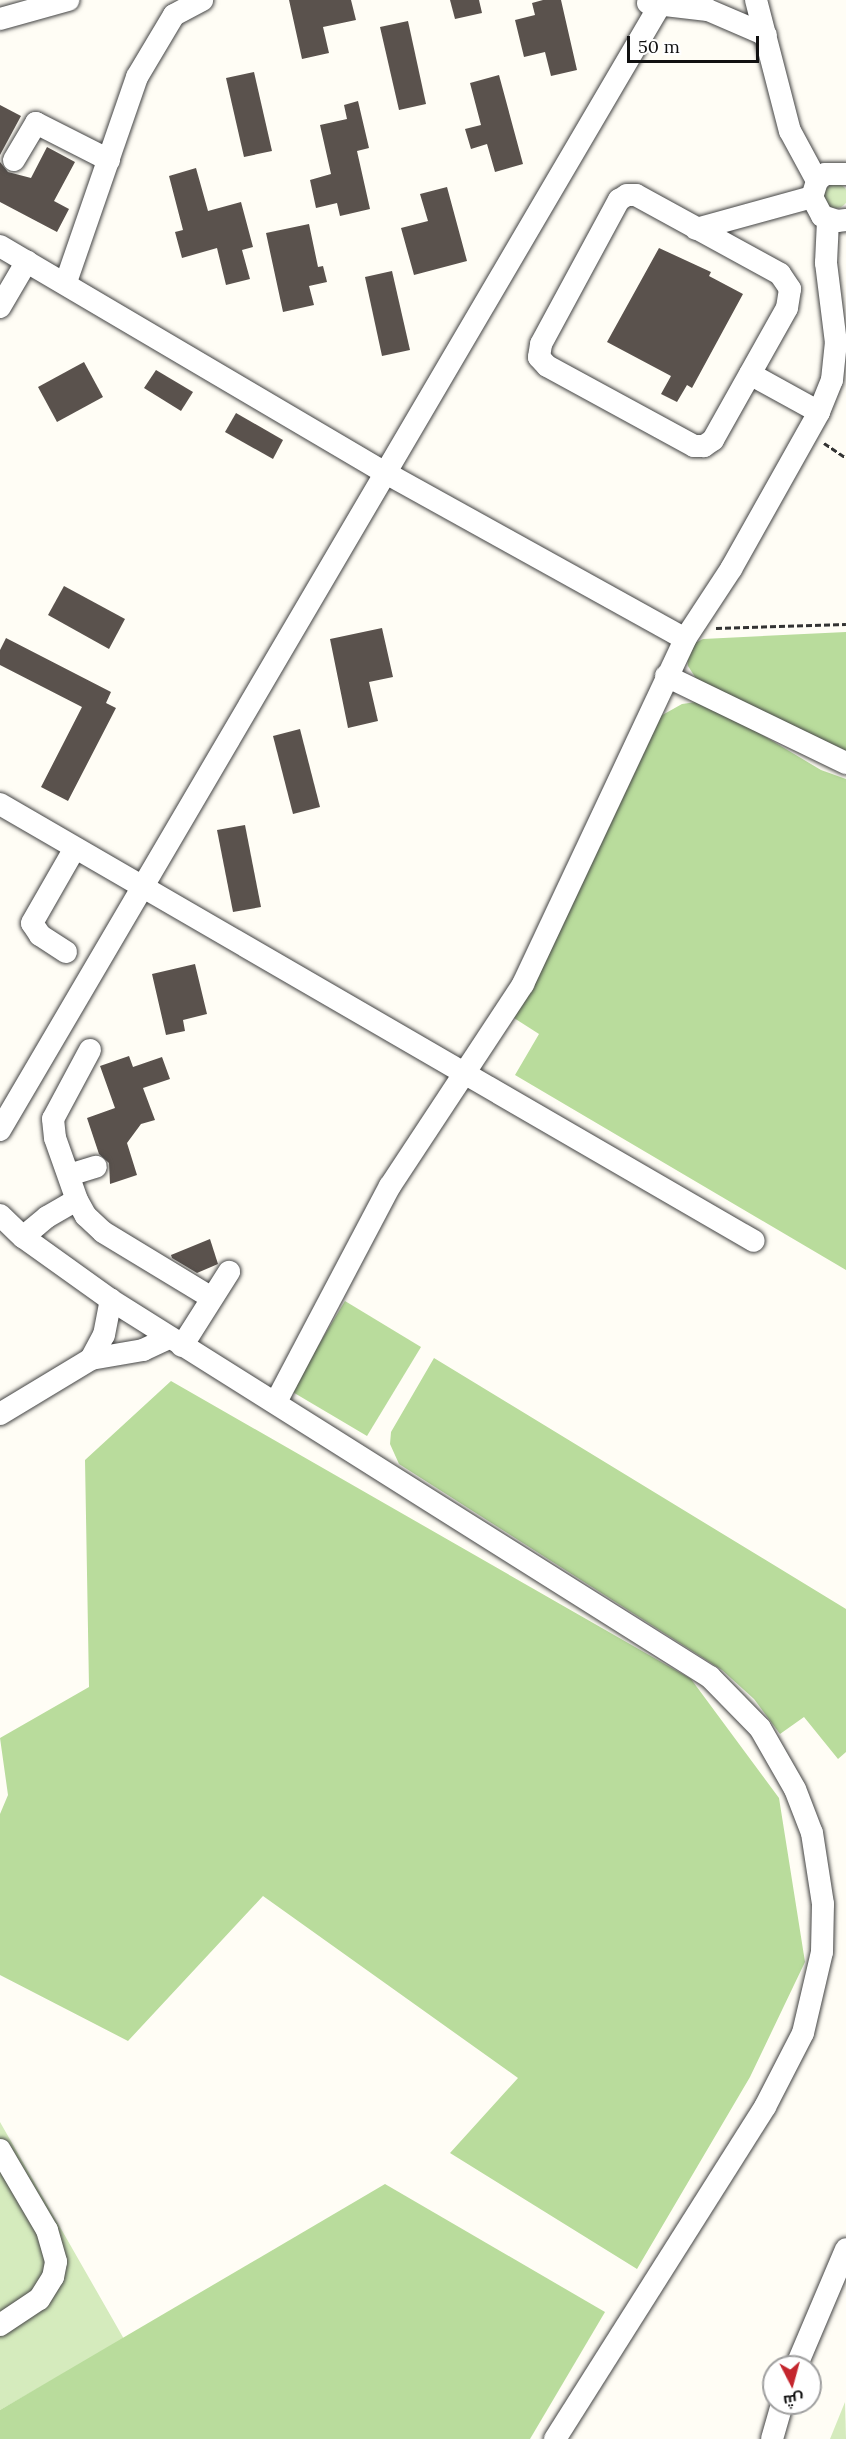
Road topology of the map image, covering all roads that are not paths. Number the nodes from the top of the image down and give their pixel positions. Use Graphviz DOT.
graph roads {
  1 [pos="68,0"];
  2 [pos="202,0"];
  3 [pos="756,0"];
  4 [pos="655,2"];
  5 [pos="45,3"];
  6 [pos="0,19"];
  7 [pos="766,35"];
  8 [pos="14,160"];
  9 [pos="109,160"];
  10 [pos="846,174"];
  11 [pos="824,206"];
  12 [pos="696,229"];
  13 [pos="716,239"];
  14 [pos="0,246"];
  15 [pos="27,261"];
  16 [pos="66,282"];
  17 [pos="0,307"];
  18 [pos="753,368"];
  19 [pos="822,405"];
  20 [pos="384,472"];
  21 [pos="688,634"];
  22 [pos="666,676"];
  23 [pos="846,763"];
  24 [pos="1,808"];
  25 [pos="75,848"];
  26 [pos="143,887"];
  27 [pos="66,952"];
  28 [pos="90,1050"];
  29 [pos="462,1072"];
  30 [pos="0,1130"];
  31 [pos="96,1167"];
  32 [pos="69,1175"];
  33 [pos="76,1200"];
  34 [pos="0,1215"];
  35 [pos="23,1237"];
  36 [pos="754,1241"];
  37 [pos="229,1272"];
  38 [pos="212,1298"];
  39 [pos="111,1300"];
  40 [pos="175,1342"];
  41 [pos="91,1359"];
  42 [pos="276,1402"];
  43 [pos="0,1414"];
  44 [pos="0,2150"];
  45 [pos="846,2249"];
  46 [pos="0,2325"];
  47 [pos="801,2355"];
  48 [pos="779,2415"];
  49 [pos="555,2439"];
  50 [pos="772,2439"];
  1 -- 5 [label="lane"];
  2 -- 9 [label="lane"];
  3 -- 7 [label="lane"];
  4 -- 7 [label="lane"];
  4 -- 20 [label="lane"];
  5 -- 6 [label="lane"];
  7 -- 11 [label="lane"];
  8 -- 9 [label="lane"];
  9 -- 16 [label="lane"];
  10 -- 11 [label="lane"];
  11 -- 12 [label="lane"];
  11 -- 13 [label="lane"];
  11 -- 19 [label="lane"];
  12 -- 13 [label="lane"];
  12 -- 18 [label="lane"];
  13 -- 18 [label="lane"];
  14 -- 15 [label="lane"];
  15 -- 16 [label="lane"];
  15 -- 17 [label="lane"];
  16 -- 20 [label="lane"];
  18 -- 19 [label="lane"];
  19 -- 21 [label="lane"];
  20 -- 21 [label="lane"];
  20 -- 26 [label="lane"];
  21 -- 22 [label="lane"];
  22 -- 23 [label="lane"];
  22 -- 29 [label="lane"];
  24 -- 25 [label="lane"];
  25 -- 26 [label="lane"];
  25 -- 27 [label="lane"];
  26 -- 29 [label="lane"];
  26 -- 30 [label="lane"];
  28 -- 32 [label="lane"];
  29 -- 36 [label="lane"];
  29 -- 42 [label="lane"];
  31 -- 32 [label="lane"];
  32 -- 33 [label="lane"];
  33 -- 35 [label="lane"];
  33 -- 38 [label="lane"];
  34 -- 35 [label="lane"];
  35 -- 39 [label="lane"];
  37 -- 38 [label="lane"];
  38 -- 40 [label="lane"];
  39 -- 40 [label="lane"];
  39 -- 41 [label="lane"];
  40 -- 41 [label="lane"];
  40 -- 42 [label="lane"];
  41 -- 43 [label="lane"];
  42 -- 49 [label="lane"];
  44 -- 46 [label="lane"];
  45 -- 47 [label="lane"];
  48 -- 50 [label="lane"];
}
